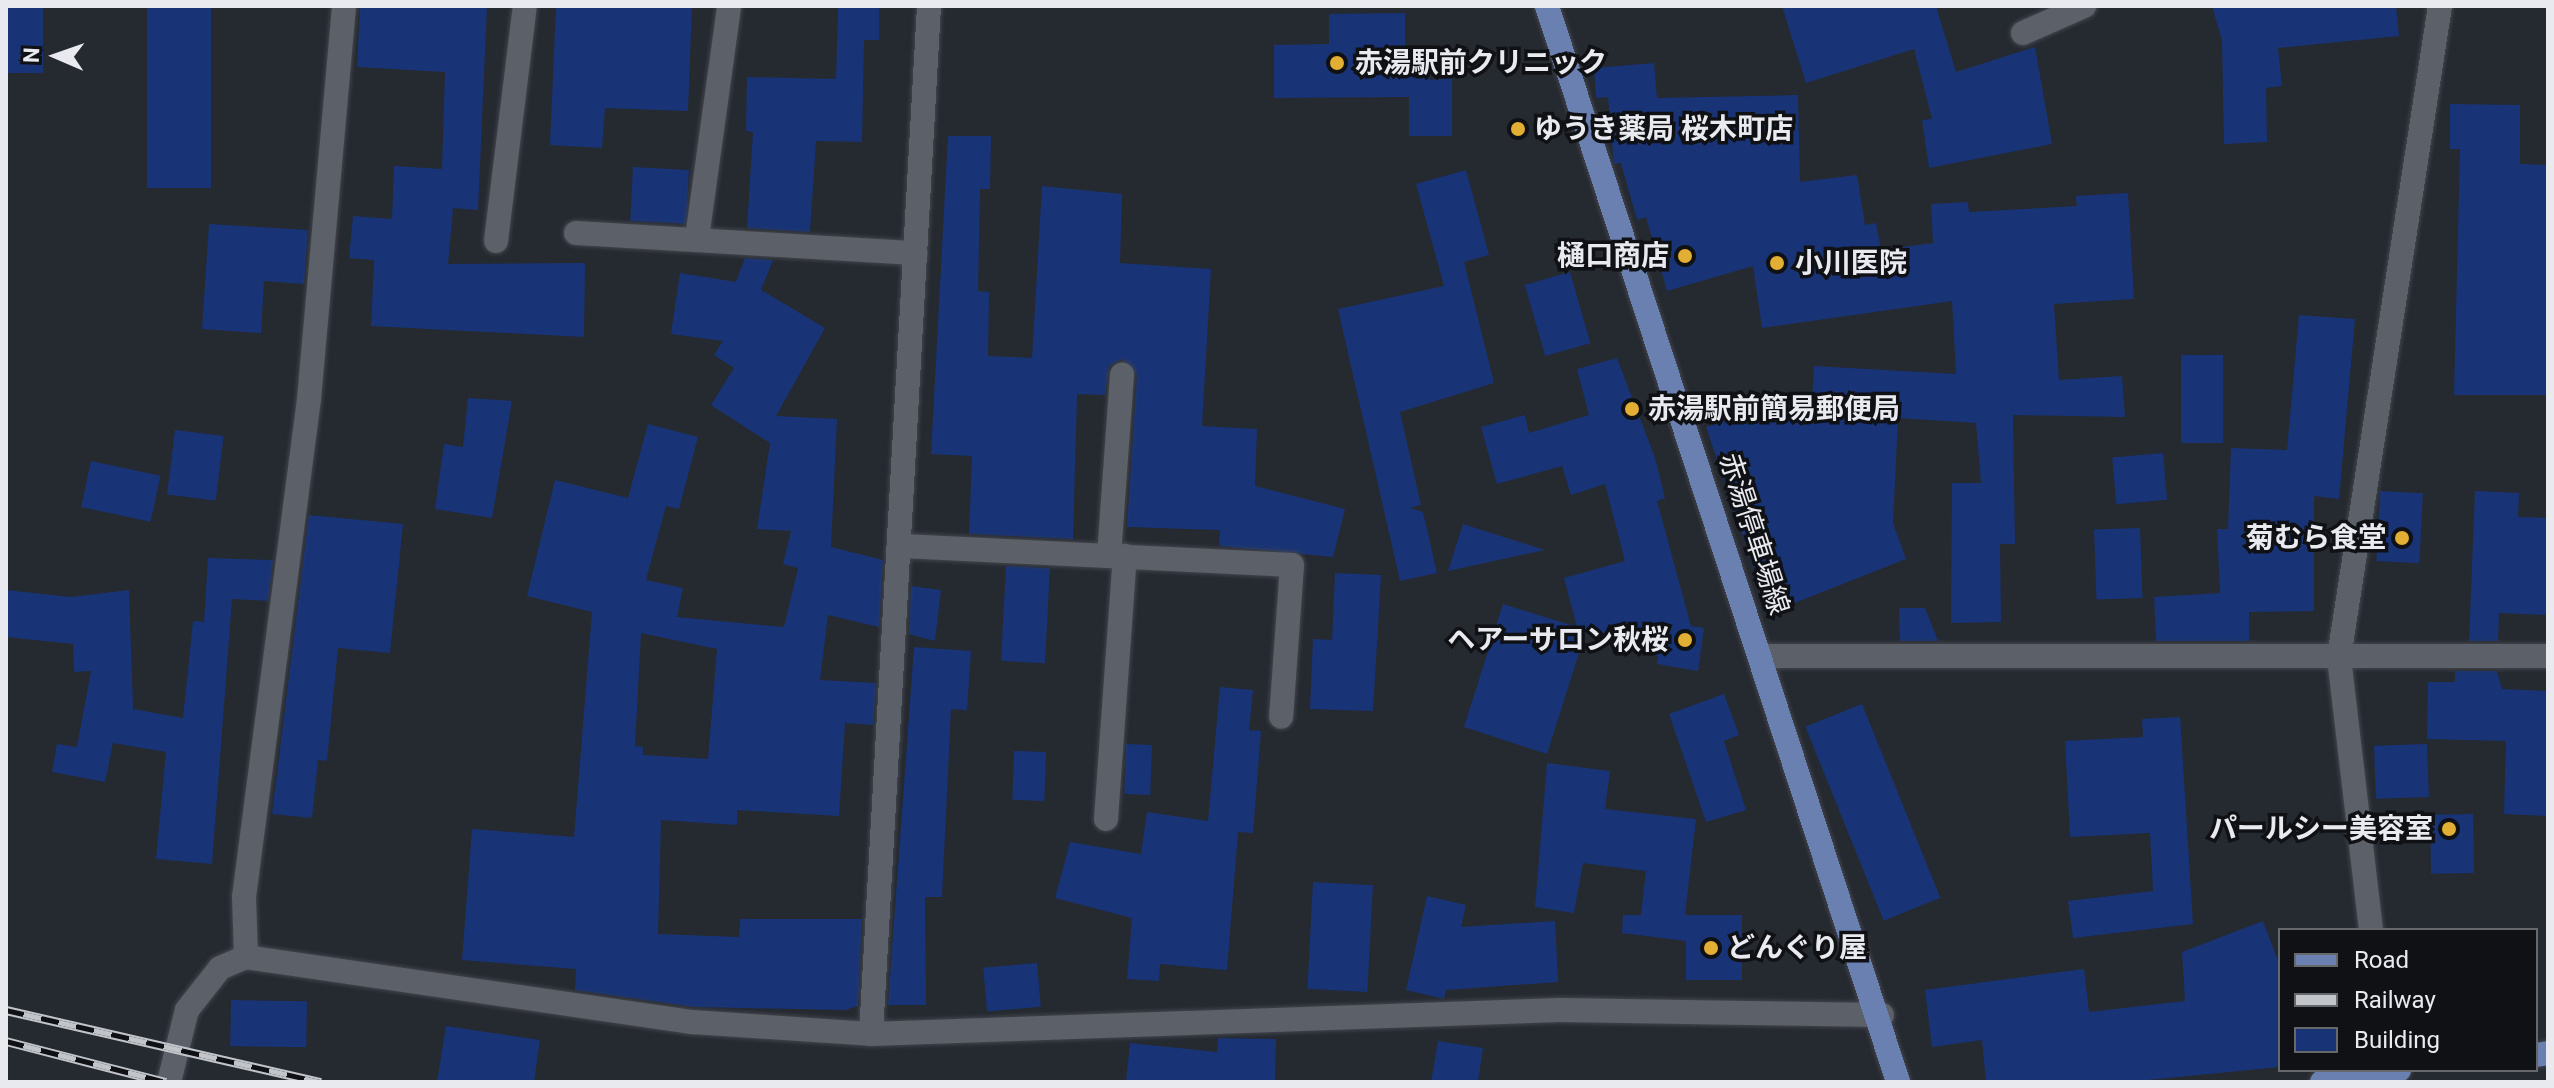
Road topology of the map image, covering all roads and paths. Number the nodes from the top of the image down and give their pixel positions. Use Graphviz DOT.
graph roads {
  1 [pos="344,6"];
  2 [pos="525,6"];
  3 [pos="729,6"];
  4 [pos="929,6"];
  5 [pos="1547,6"];
  6 [pos="2084,6"];
  7 [pos="2440,6"];
  8 [pos="2023,33"];
  9 [pos="576,233"];
  10 [pos="697,238"];
  11 [pos="496,241"];
  12 [pos="915,253"];
  13 [pos="1122,374"];
  14 [pos="904,546"];
  15 [pos="1117,556"];
  16 [pos="1763,656"];
  17 [pos="2548,656"];
  18 [pos="2339,657"];
  19 [pos="1281,717"];
  20 [pos="1106,819"];
  21 [pos="2371,928"];
  22 [pos="246,957"];
  23 [pos="1882,1015"];
  24 [pos="871,1034"];
  25 [pos="2380,1072"];
  26 [pos="169,1082"];
  27 [pos="1898,1082"];
  28 [pos="2322,1082"];
  1 -- 22 [label="street"];
  2 -- 11 [label="street"];
  3 -- 10 [label="street"];
  4 -- 12 [label="street"];
  5 -- 16 [label="main road, 赤湯停車場線"];
  6 -- 8 [label="street"];
  7 -- 18 [label="street"];
  9 -- 10 [label="street"];
  10 -- 12 [label="street"];
  12 -- 14 [label="street"];
  13 -- 15 [label="street"];
  14 -- 15 [label="street"];
  14 -- 24 [label="street"];
  15 -- 19 [label="street"];
  15 -- 20 [label="street"];
  16 -- 18 [label="street"];
  16 -- 23 [label="main road, 赤湯停車場線"];
  17 -- 18 [label="street"];
  18 -- 21 [label="street"];
  22 -- 24 [label="street"];
  22 -- 26 [label="street"];
  23 -- 24 [label="street"];
  23 -- 27 [label="main road, 赤湯停車場線"];
  25 -- 28 [label="main road"];
}
